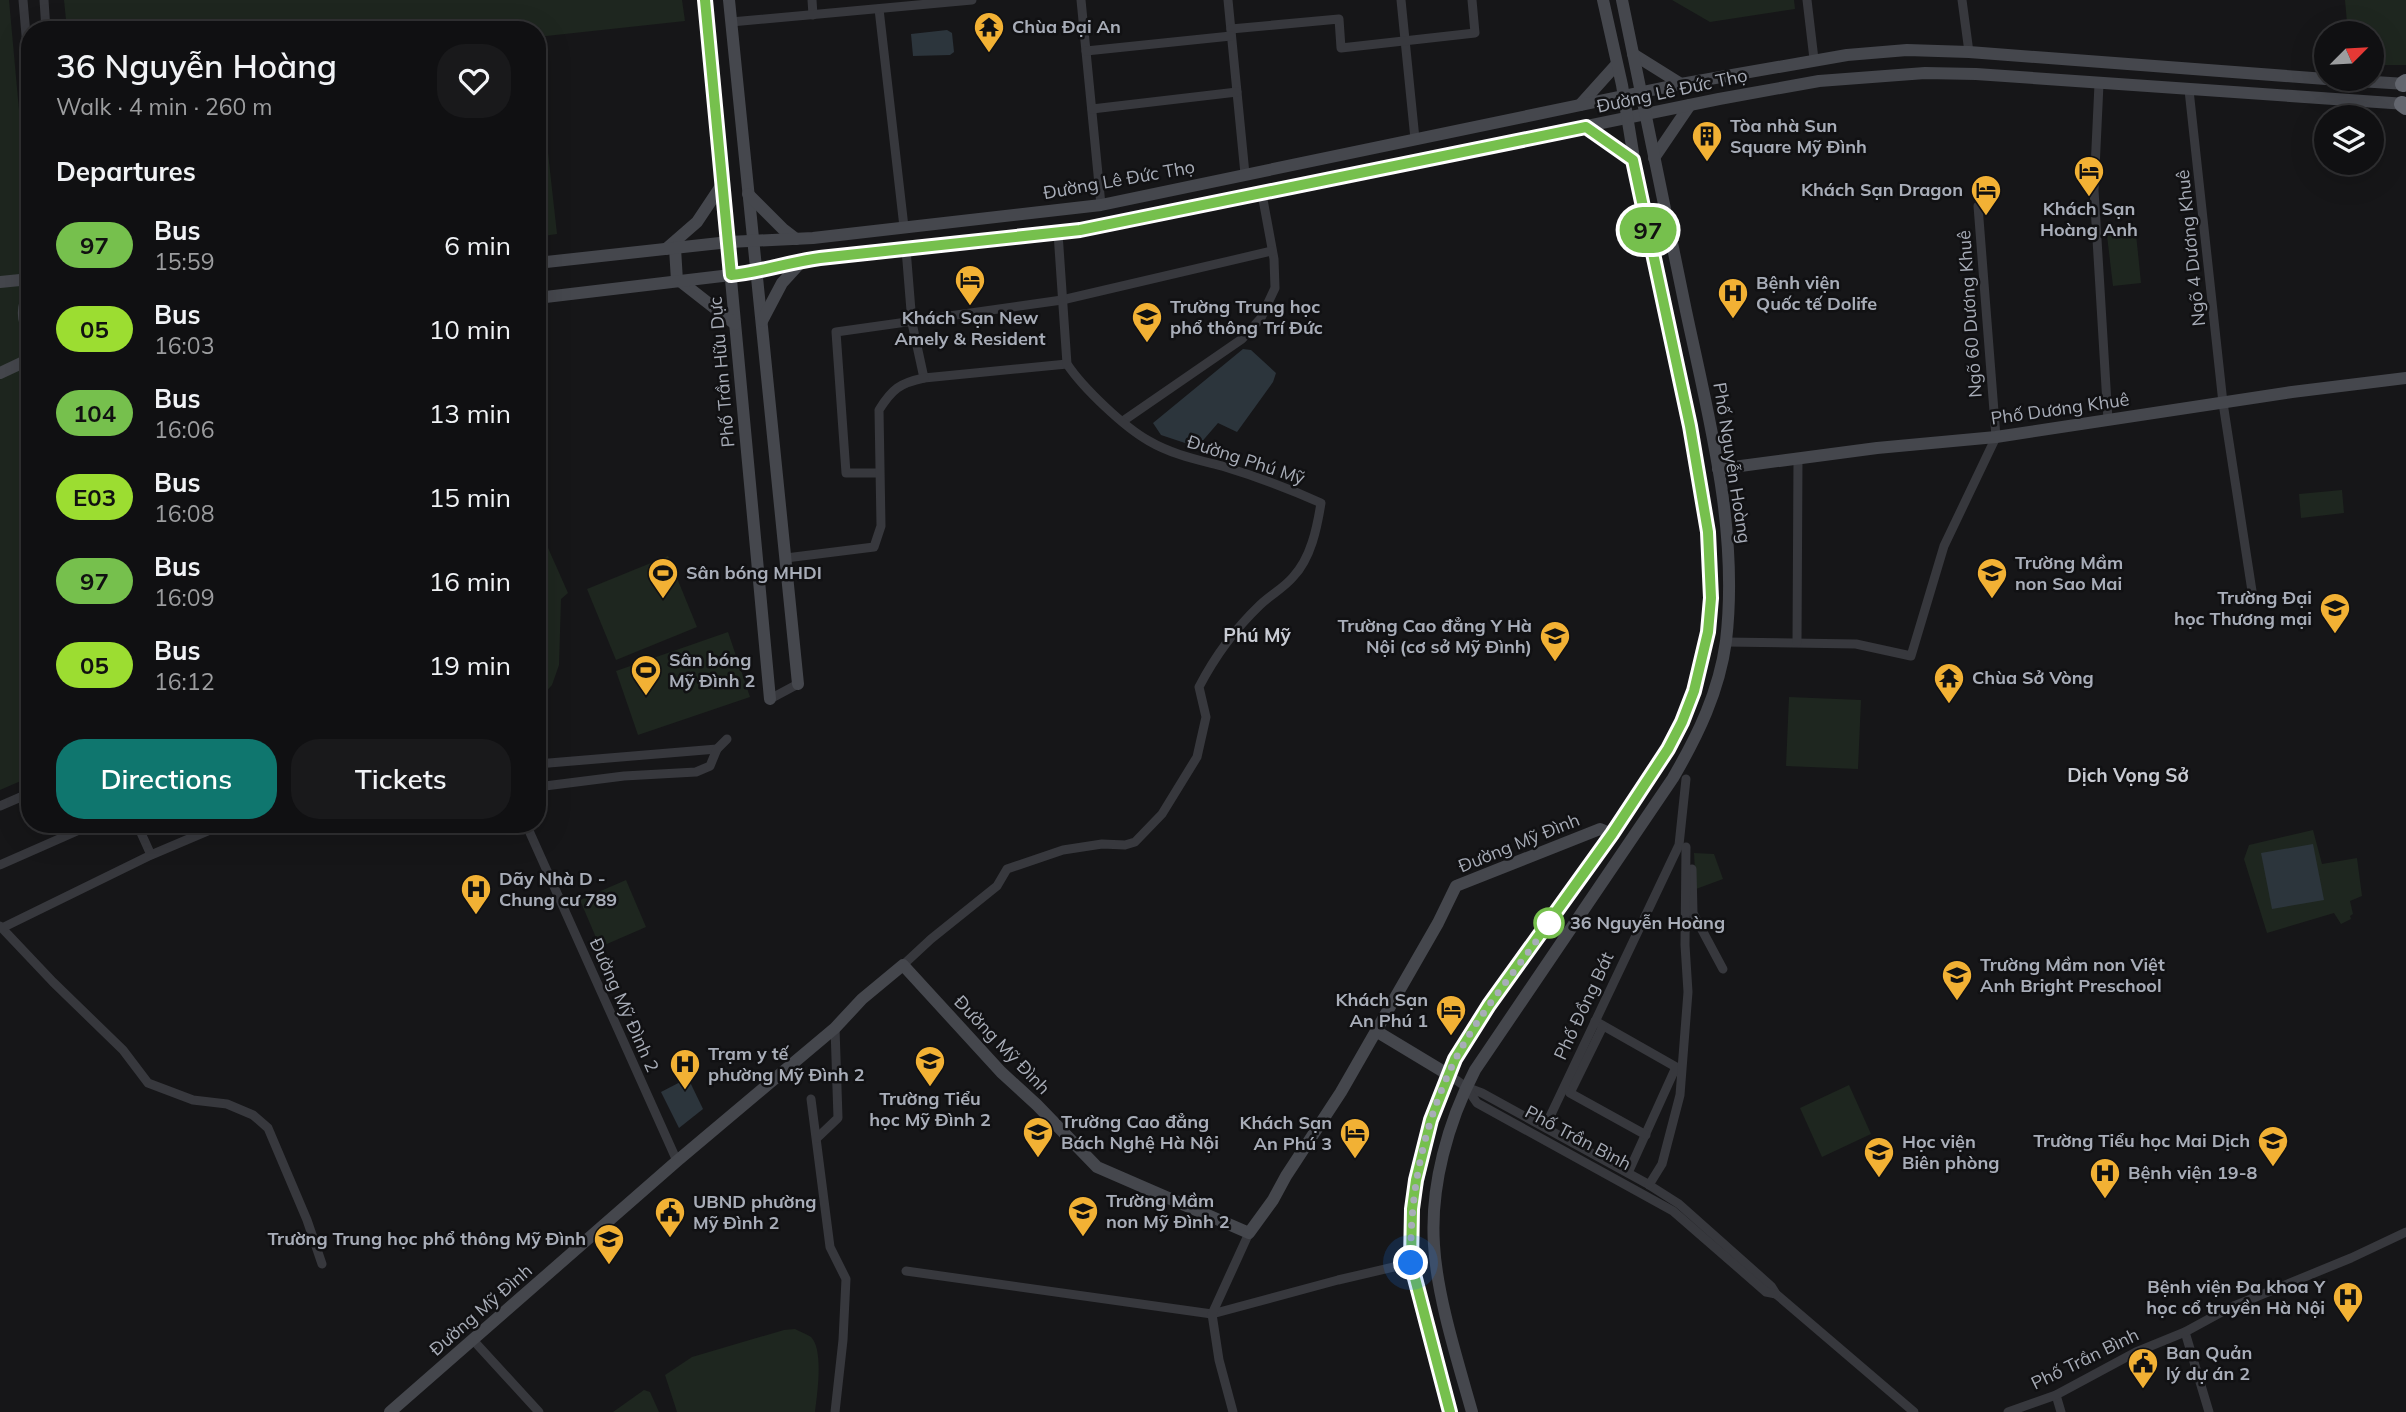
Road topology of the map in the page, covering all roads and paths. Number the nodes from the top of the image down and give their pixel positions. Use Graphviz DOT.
graph roads {
  1 [pos="23,0"];
  2 [pos="44,0"];
  3 [pos="705,0"];
  4 [pos="729,0"];
  5 [pos="812,0"];
  6 [pos="972,0"];
  7 [pos="1081,0"];
  8 [pos="1228,0"];
  9 [pos="1401,0"];
  10 [pos="1472,0"];
  11 [pos="1603,0"];
  12 [pos="1622,0"];
  13 [pos="1807,0"];
  14 [pos="934,2"];
  15 [pos="1963,3"];
  16 [pos="879,9"];
  17 [pos="813,15"];
  18 [pos="25,21"];
  19 [pos="45,21"];
  20 [pos="731,22"];
  21 [pos="1231,33"];
  22 [pos="1405,42"];
  23 [pos="1086,51"];
  24 [pos="1969,52"];
  25 [pos="1633,54"];
  26 [pos="1814,59"];
  27 [pos="1616,65"];
  28 [pos="2314,78"];
  29 [pos="2384,83"];
  30 [pos="2405,83"];
  31 [pos="1681,84"];
  32 [pos="2099,84"];
  33 [pos="2189,90"];
  34 [pos="2384,91"];
  35 [pos="1237,92"];
  36 [pos="1641,93"];
  37 [pos="1623,97"];
  38 [pos="2384,103"];
  39 [pos="1690,105"];
  40 [pos="2405,105"];
  41 [pos="1580,106"];
  42 [pos="1092,109"];
  43 [pos="1645,115"];
  44 [pos="1626,118"];
  45 [pos="1586,127"];
  46 [pos="1415,139"];
  47 [pos="1654,158"];
  48 [pos="1633,160"];
  49 [pos="745,170"];
  50 [pos="1245,174"];
  51 [pos="722,178"];
  52 [pos="748,194"];
  53 [pos="1262,194"];
  54 [pos="1101,205"];
  55 [pos="1978,206"];
  56 [pos="904,226"];
  57 [pos="1058,233"];
  58 [pos="813,238"];
  59 [pos="796,239"];
  60 [pos="753,241"];
  61 [pos="729,242"];
  62 [pos="670,248"];
  63 [pos="906,249"];
  64 [pos="1272,251"];
  65 [pos="808,259"];
  66 [pos="546,262"];
  67 [pos="757,272"];
  68 [pos="731,275"];
  69 [pos="21,280"];
  70 [pos="679,281"];
  71 [pos="0,282"];
  72 [pos="546,297"];
  73 [pos="1062,300"];
  74 [pos="761,321"];
  75 [pos="912,323"];
  76 [pos="735,324"];
  77 [pos="21,363"];
  78 [pos="1067,365"];
  79 [pos="1698,367"];
  80 [pos="1678,371"];
  81 [pos="0,373"];
  82 [pos="924,378"];
  83 [pos="2406,378"];
  84 [pos="2223,403"];
  85 [pos="2108,420"];
  86 [pos="1123,421"];
  87 [pos="1996,437"];
  88 [pos="1798,458"];
  89 [pos="1718,469"];
  90 [pos="879,473"];
  91 [pos="786,558"];
  92 [pos="2252,591"];
  93 [pos="1726,642"];
  94 [pos="1797,642"];
  95 [pos="798,684"];
  96 [pos="770,699"];
  97 [pos="727,739"];
  98 [pos="717,750"];
  99 [pos="546,763"];
  100 [pos="1686,779"];
  101 [pos="546,786"];
  102 [pos="21,797"];
  103 [pos="0,806"];
  104 [pos="73,833"];
  105 [pos="141,833"];
  106 [pos="205,833"];
  107 [pos="530,833"];
  108 [pos="1612,834"];
  109 [pos="150,855"];
  110 [pos="0,865"];
  111 [pos="1,927"];
  112 [pos="903,965"];
  113 [pos="1723,969"];
  114 [pos="1599,1023"];
  115 [pos="835,1028"];
  116 [pos="1376,1031"];
  117 [pos="1448,1075"];
  118 [pos="1466,1087"];
  119 [pos="811,1098"];
  120 [pos="1545,1127"];
  121 [pos="1646,1135"];
  122 [pos="817,1138"];
  123 [pos="677,1161"];
  124 [pos="1628,1173"];
  125 [pos="1649,1185"];
  126 [pos="2406,1232"];
  127 [pos="1249,1233"];
  128 [pos="1411,1263"];
  129 [pos="322,1264"];
  130 [pos="906,1271"];
  131 [pos="1776,1294"];
  132 [pos="1212,1314"];
  133 [pos="2185,1332"];
  134 [pos="473,1340"];
  135 [pos="2056,1395"];
  136 [pos="390,1412"];
  137 [pos="539,1412"];
  138 [pos="835,1412"];
  139 [pos="1233,1412"];
  140 [pos="1450,1412"];
  141 [pos="1472,1412"];
  142 [pos="1914,1412"];
  143 [pos="2008,1412"];
  144 [pos="2061,1412"];
  145 [pos="2209,1412"];
  1 -- 18 [label="street"];
  2 -- 19 [label="street"];
  3 -- 51 [label="main road, Phố Trần Hữu Dực"];
  4 -- 20 [label="main road"];
  5 -- 17 [label="street"];
  6 -- 14 [label="street"];
  7 -- 23 [label="street"];
  8 -- 21 [label="street"];
  9 -- 22 [label="street"];
  10 -- 22 [label="street"];
  11 -- 27 [label="main road, Phố Nguyễn Hoàng"];
  12 -- 25 [label="main road, Phố Nguyễn Hoàng"];
  13 -- 26 [label="street"];
  14 -- 16 [label="street"];
  15 -- 24 [label="street"];
  16 -- 17 [label="street"];
  16 -- 56 [label="street"];
  17 -- 20 [label="street"];
  20 -- 49 [label="main road"];
  21 -- 22 [label="street"];
  21 -- 23 [label="street"];
  21 -- 35 [label="street"];
  22 -- 46 [label="street"];
  23 -- 42 [label="street"];
  24 -- 26 [label="main road, Đường Lê Đức Thọ"];
  24 -- 28 [label="main road, Đường Lê Đức Thọ"];
  25 -- 31 [label="main road"];
  25 -- 36 [label="main road, Phố Nguyễn Hoàng"];
  26 -- 31 [label="main road, Đường Lê Đức Thọ"];
  27 -- 37 [label="main road, Phố Nguyễn Hoàng"];
  27 -- 41 [label="main road"];
  29 -- 30 [label="main road, Đường Lê Đức Thọ"];
  31 -- 36 [label="main road, Đường Lê Đức Thọ"];
  32 -- 33 [label="main road, Đường Lê Đức Thọ"];
  32 -- 39 [label="main road, Đường Lê Đức Thọ"];
  32 -- 85 [label="street"];
  33 -- 38 [label="main road, Đường Lê Đức Thọ"];
  33 -- 84 [label="street, Ngõ 4 Dương Khuê"];
  34 -- 38 [label="main road"];
  35 -- 42 [label="street"];
  35 -- 50 [label="street"];
  36 -- 37 [label="main road, Đường Lê Đức Thọ"];
  36 -- 43 [label="main road, Phố Nguyễn Hoàng"];
  37 -- 41 [label="main road, Đường Lê Đức Thọ"];
  37 -- 44 [label="main road, Phố Nguyễn Hoàng"];
  38 -- 40 [label="main road, Đường Lê Đức Thọ"];
  39 -- 43 [label="main road, Đường Lê Đức Thọ"];
  39 -- 47 [label="main road"];
  41 -- 46 [label="main road, Đường Lê Đức Thọ"];
  42 -- 54 [label="street"];
  43 -- 44 [label="main road, Đường Lê Đức Thọ"];
  43 -- 47 [label="main road, Phố Nguyễn Hoàng"];
  44 -- 45 [label="main road, Đường Lê Đức Thọ"];
  44 -- 48 [label="main road, Phố Nguyễn Hoàng"];
  45 -- 48 [label="main road"];
  45 -- 53 [label="main road, Đường Lê Đức Thọ"];
  46 -- 50 [label="main road, Đường Lê Đức Thọ"];
  47 -- 79 [label="main road, Phố Nguyễn Hoàng"];
  48 -- 80 [label="main road, Phố Nguyễn Hoàng"];
  49 -- 51 [label="main road"];
  49 -- 52 [label="main road"];
  50 -- 54 [label="main road, Đường Lê Đức Thọ"];
  51 -- 61 [label="main road, Phố Trần Hữu Dực"];
  51 -- 62 [label="main road"];
  52 -- 59 [label="main road"];
  52 -- 60 [label="main road"];
  53 -- 57 [label="main road, Đường Lê Đức Thọ"];
  53 -- 64 [label="street"];
  54 -- 56 [label="main road, Đường Lê Đức Thọ"];
  55 -- 87 [label="street, Ngõ 60 Dương Khuê"];
  56 -- 58 [label="main road, Đường Lê Đức Thọ"];
  57 -- 63 [label="main road, Đường Lê Đức Thọ"];
  57 -- 73 [label="street"];
  58 -- 59 [label="main road, Đường Lê Đức Thọ"];
  58 -- 65 [label="main road"];
  59 -- 60 [label="main road, Đường Lê Đức Thọ"];
  60 -- 61 [label="main road, Đường Lê Đức Thọ"];
  60 -- 67 [label="main road"];
  61 -- 62 [label="main road, Đường Lê Đức Thọ"];
  61 -- 68 [label="main road, Phố Trần Hữu Dực"];
  62 -- 66 [label="main road, Đường Lê Đức Thọ"];
  62 -- 70 [label="main road"];
  63 -- 65 [label="main road, Đường Lê Đức Thọ"];
  63 -- 75 [label="street"];
  64 -- 73 [label="street"];
  64 -- 86 [label="street"];
  65 -- 67 [label="main road, Đường Lê Đức Thọ"];
  65 -- 74 [label="main road"];
  67 -- 68 [label="main road, Đường Lê Đức Thọ"];
  67 -- 74 [label="main road"];
  68 -- 70 [label="main road, Đường Lê Đức Thọ"];
  68 -- 76 [label="main road, Phố Trần Hữu Dực"];
  69 -- 71 [label="main road"];
  70 -- 72 [label="main road, Đường Lê Đức Thọ"];
  70 -- 76 [label="main road"];
  73 -- 75 [label="street"];
  73 -- 78 [label="street"];
  74 -- 91 [label="main road"];
  75 -- 82 [label="street"];
  75 -- 90 [label="street"];
  76 -- 96 [label="main road, Phố Trần Hữu Dực"];
  77 -- 81 [label="main road"];
  78 -- 82 [label="street"];
  78 -- 86 [label="street, Đường Phú Mỹ"];
  79 -- 80 [label="main road"];
  79 -- 89 [label="main road, Phố Nguyễn Hoàng"];
  80 -- 108 [label="main road, Phố Nguyễn Hoàng"];
  82 -- 90 [label="street"];
  83 -- 84 [label="main road, Phố Dương Khuê"];
  84 -- 85 [label="main road, Phố Dương Khuê"];
  84 -- 92 [label="street, Ngõ 4 Dương Khuê"];
  85 -- 87 [label="main road, Phố Dương Khuê"];
  86 -- 112 [label="street, Đường Phú Mỹ"];
  87 -- 88 [label="main road, Phố Dương Khuê"];
  87 -- 94 [label="street, Ngõ 60 Dương Khuê"];
  88 -- 89 [label="main road, Phố Dương Khuê"];
  88 -- 94 [label="street"];
  89 -- 93 [label="main road, Phố Nguyễn Hoàng"];
  90 -- 91 [label="street"];
  91 -- 95 [label="main road"];
  93 -- 94 [label="street"];
  93 -- 118 [label="main road, Phố Nguyễn Hoàng"];
  95 -- 96 [label="street"];
  97 -- 98 [label="street"];
  98 -- 99 [label="street"];
  98 -- 101 [label="street"];
  100 -- 114 [label="street, Phố Đồng Bát"];
  102 -- 103 [label="street"];
  104 -- 110 [label="street"];
  105 -- 109 [label="street"];
  106 -- 109 [label="street"];
  107 -- 123 [label="street, Đường Mỹ Đình 2"];
  108 -- 116 [label="main road, Đường Mỹ Đình"];
  108 -- 117 [label="main road, Phố Nguyễn Hoàng"];
  109 -- 111 [label="street"];
  111 -- 129 [label="street"];
  112 -- 115 [label="main road, Đường Mỹ Đình"];
  112 -- 127 [label="main road, Đường Mỹ Đình"];
  113 -- 125 [label="street"];
  114 -- 120 [label="street, Phố Đồng Bát"];
  114 -- 121 [label="street"];
  114 -- 121 [label="street"];
  115 -- 122 [label="street"];
  115 -- 123 [label="main road, Đường Mỹ Đình"];
  116 -- 117 [label="main road, Phố Trần Bình"];
  116 -- 127 [label="main road, Đường Mỹ Đình"];
  117 -- 118 [label="street, Phố Trần Bình"];
  117 -- 128 [label="main road, Phố Nguyễn Hoàng"];
  118 -- 120 [label="street, Phố Trần Bình"];
  118 -- 131 [label="street, Phố Trần Bình"];
  118 -- 141 [label="main road, Phố Nguyễn Hoàng"];
  119 -- 122 [label="street"];
  120 -- 124 [label="street, Phố Trần Bình"];
  121 -- 124 [label="street"];
  122 -- 138 [label="street"];
  123 -- 134 [label="main road, Đường Mỹ Đình"];
  124 -- 125 [label="street, Phố Trần Bình"];
  125 -- 131 [label="street, Phố Trần Bình"];
  126 -- 133 [label="street, Phố Trần Bình"];
  127 -- 132 [label="street"];
  128 -- 132 [label="street"];
  128 -- 140 [label="main road, Phố Nguyễn Hoàng"];
  130 -- 132 [label="street"];
  131 -- 142 [label="street, Phố Trần Bình"];
  132 -- 139 [label="street"];
  133 -- 135 [label="street, Phố Trần Bình"];
  133 -- 145 [label="street"];
  134 -- 136 [label="main road, Đường Mỹ Đình"];
  134 -- 137 [label="street"];
  135 -- 143 [label="street, Phố Trần Bình"];
  135 -- 144 [label="street"];
}
